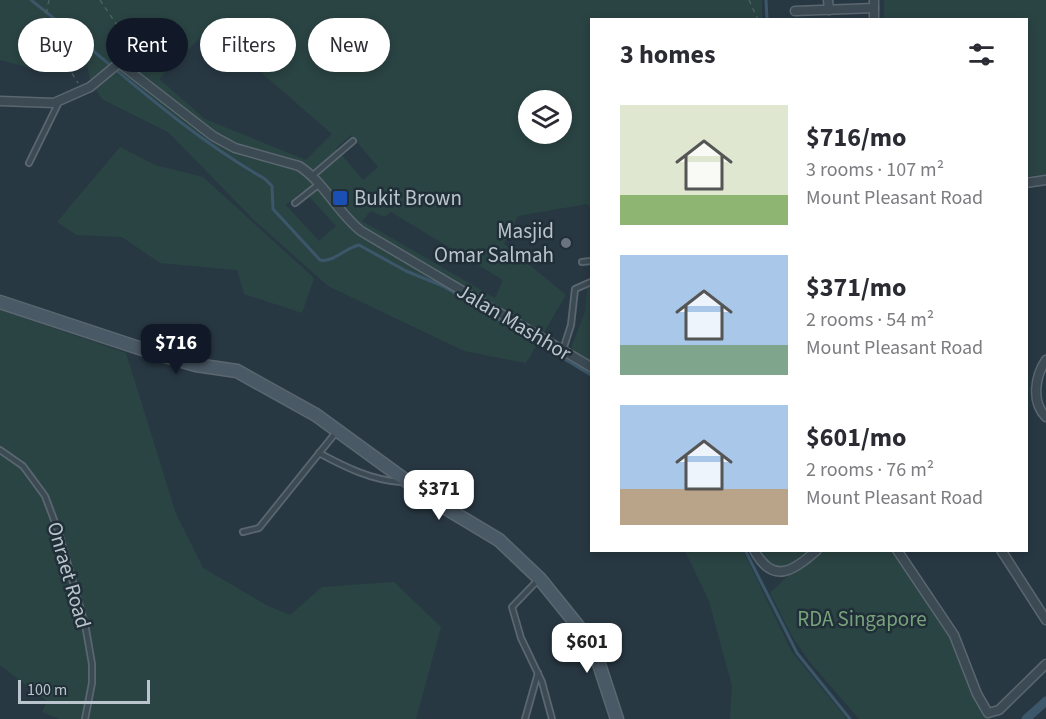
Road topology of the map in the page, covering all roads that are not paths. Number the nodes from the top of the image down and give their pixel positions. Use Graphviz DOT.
graph roads {
  1 [pos="874,4"];
  2 [pos="829,5"];
  3 [pos="795,11"];
  4 [pos="107,72"];
  5 [pos="121,72"];
  6 [pos="0,101"];
  7 [pos="59,101"];
  8 [pos="353,141"];
  9 [pos="29,163"];
  10 [pos="312,176"];
  11 [pos="1046,180"];
  12 [pos="1028,184"];
  13 [pos="318,185"];
  14 [pos="295,203"];
  15 [pos="590,261"];
  16 [pos="582,262"];
  17 [pos="590,282"];
  18 [pos="0,302"];
  19 [pos="563,350"];
  20 [pos="1046,360"];
  21 [pos="590,366"];
  22 [pos="1046,417"];
  23 [pos="337,431"];
  24 [pos="0,450"];
  25 [pos="319,453"];
  26 [pos="407,482"];
  27 [pos="243,532"];
  28 [pos="756,552"];
  29 [pos="815,552"];
  30 [pos="898,552"];
  31 [pos="1002,552"];
  32 [pos="540,579"];
  33 [pos="1046,620"];
  34 [pos="1046,664"];
  35 [pos="538,673"];
  36 [pos="990,716"];
  37 [pos="85,719"];
  38 [pos="525,719"];
  39 [pos="552,719"];
  40 [pos="617,719"];
  1 -- 2 [label="street"];
  2 -- 3 [label="street"];
  4 -- 7 [label="street"];
  5 -- 10 [label="street, Jalan Mashhor"];
  6 -- 7 [label="street"];
  7 -- 9 [label="lane"];
  8 -- 10 [label="lane"];
  10 -- 13 [label="street, Jalan Mashhor"];
  11 -- 12 [label="street"];
  13 -- 14 [label="lane"];
  13 -- 19 [label="street, Jalan Mashhor"];
  15 -- 16 [label="lane"];
  17 -- 19 [label="lane"];
  18 -- 23 [label="street"];
  19 -- 21 [label="street, Jalan Mashhor"];
  20 -- 22 [label="street"];
  23 -- 25 [label="lane"];
  23 -- 26 [label="street"];
  24 -- 37 [label="lane, Onraet Road"];
  25 -- 26 [label="lane"];
  25 -- 27 [label="lane"];
  26 -- 32 [label="street"];
  28 -- 29 [label="street"];
  30 -- 36 [label="street"];
  31 -- 33 [label="street"];
  32 -- 35 [label="lane"];
  32 -- 40 [label="street"];
  34 -- 36 [label="street"];
  35 -- 38 [label="lane"];
  35 -- 39 [label="lane"];
}
